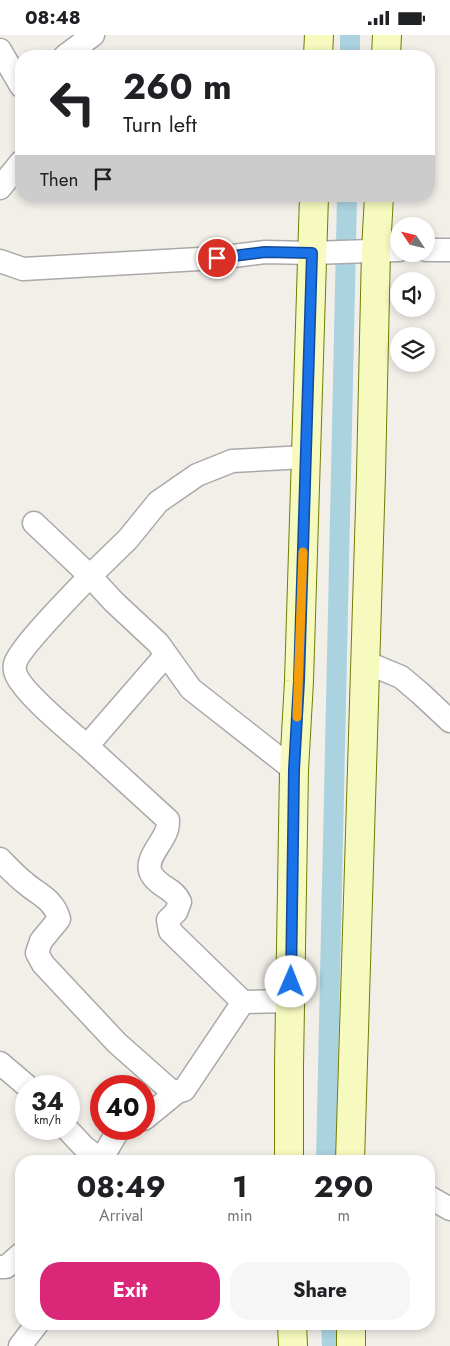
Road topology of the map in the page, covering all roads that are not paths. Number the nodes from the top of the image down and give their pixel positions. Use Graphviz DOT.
graph roads {
  1 [pos="93,35"];
  2 [pos="319,35"];
  3 [pos="387,35"];
  4 [pos="0,50"];
  5 [pos="73,50"];
  6 [pos="318,50"];
  7 [pos="386,50"];
  8 [pos="15,76"];
  9 [pos="15,170"];
  10 [pos="0,188"];
  11 [pos="314,202"];
  12 [pos="379,202"];
  13 [pos="381,250"];
  14 [pos="435,250"];
  15 [pos="450,250"];
  16 [pos="314,253"];
  17 [pos="0,261"];
  18 [pos="305,457"];
  19 [pos="34,523"];
  20 [pos="90,576"];
  21 [pos="166,655"];
  22 [pos="365,662"];
  23 [pos="450,721"];
  24 [pos="87,746"];
  25 [pos="294,770"];
  26 [pos="0,859"];
  27 [pos="290,1001"];
  28 [pos="243,1002"];
  29 [pos="0,1063"];
  30 [pos="15,1076"];
  31 [pos="177,1092"];
  32 [pos="155,1110"];
  33 [pos="77,1140"];
  34 [pos="113,1140"];
  35 [pos="94,1155"];
  36 [pos="105,1155"];
  37 [pos="288,1155"];
  38 [pos="350,1155"];
  39 [pos="435,1200"];
  40 [pos="450,1209"];
  41 [pos="15,1259"];
  42 [pos="0,1267"];
  43 [pos="32,1330"];
  44 [pos="292,1330"];
  45 [pos="351,1330"];
  46 [pos="20,1346"];
  47 [pos="293,1346"];
  48 [pos="351,1346"];
  1 -- 5 [label="street"];
  2 -- 6 [label="street"];
  3 -- 7 [label="street"];
  4 -- 8 [label="street"];
  9 -- 10 [label="street"];
  11 -- 16 [label="street"];
  12 -- 13 [label="street"];
  13 -- 16 [label="street"];
  13 -- 22 [label="street"];
  14 -- 15 [label="street"];
  16 -- 17 [label="street"];
  16 -- 18 [label="street"];
  18 -- 20 [label="street"];
  18 -- 25 [label="street"];
  19 -- 20 [label="street"];
  20 -- 21 [label="street"];
  20 -- 24 [label="street"];
  21 -- 24 [label="street"];
  21 -- 25 [label="street"];
  22 -- 23 [label="street"];
  22 -- 38 [label="street"];
  24 -- 28 [label="street"];
  25 -- 27 [label="street"];
  26 -- 31 [label="street"];
  27 -- 28 [label="street"];
  27 -- 37 [label="street"];
  28 -- 31 [label="street"];
  29 -- 30 [label="street"];
  31 -- 32 [label="street"];
  33 -- 35 [label="street"];
  34 -- 36 [label="street"];
  39 -- 40 [label="street"];
  41 -- 42 [label="street"];
  43 -- 46 [label="street"];
  44 -- 47 [label="street"];
  45 -- 48 [label="street"];
}
